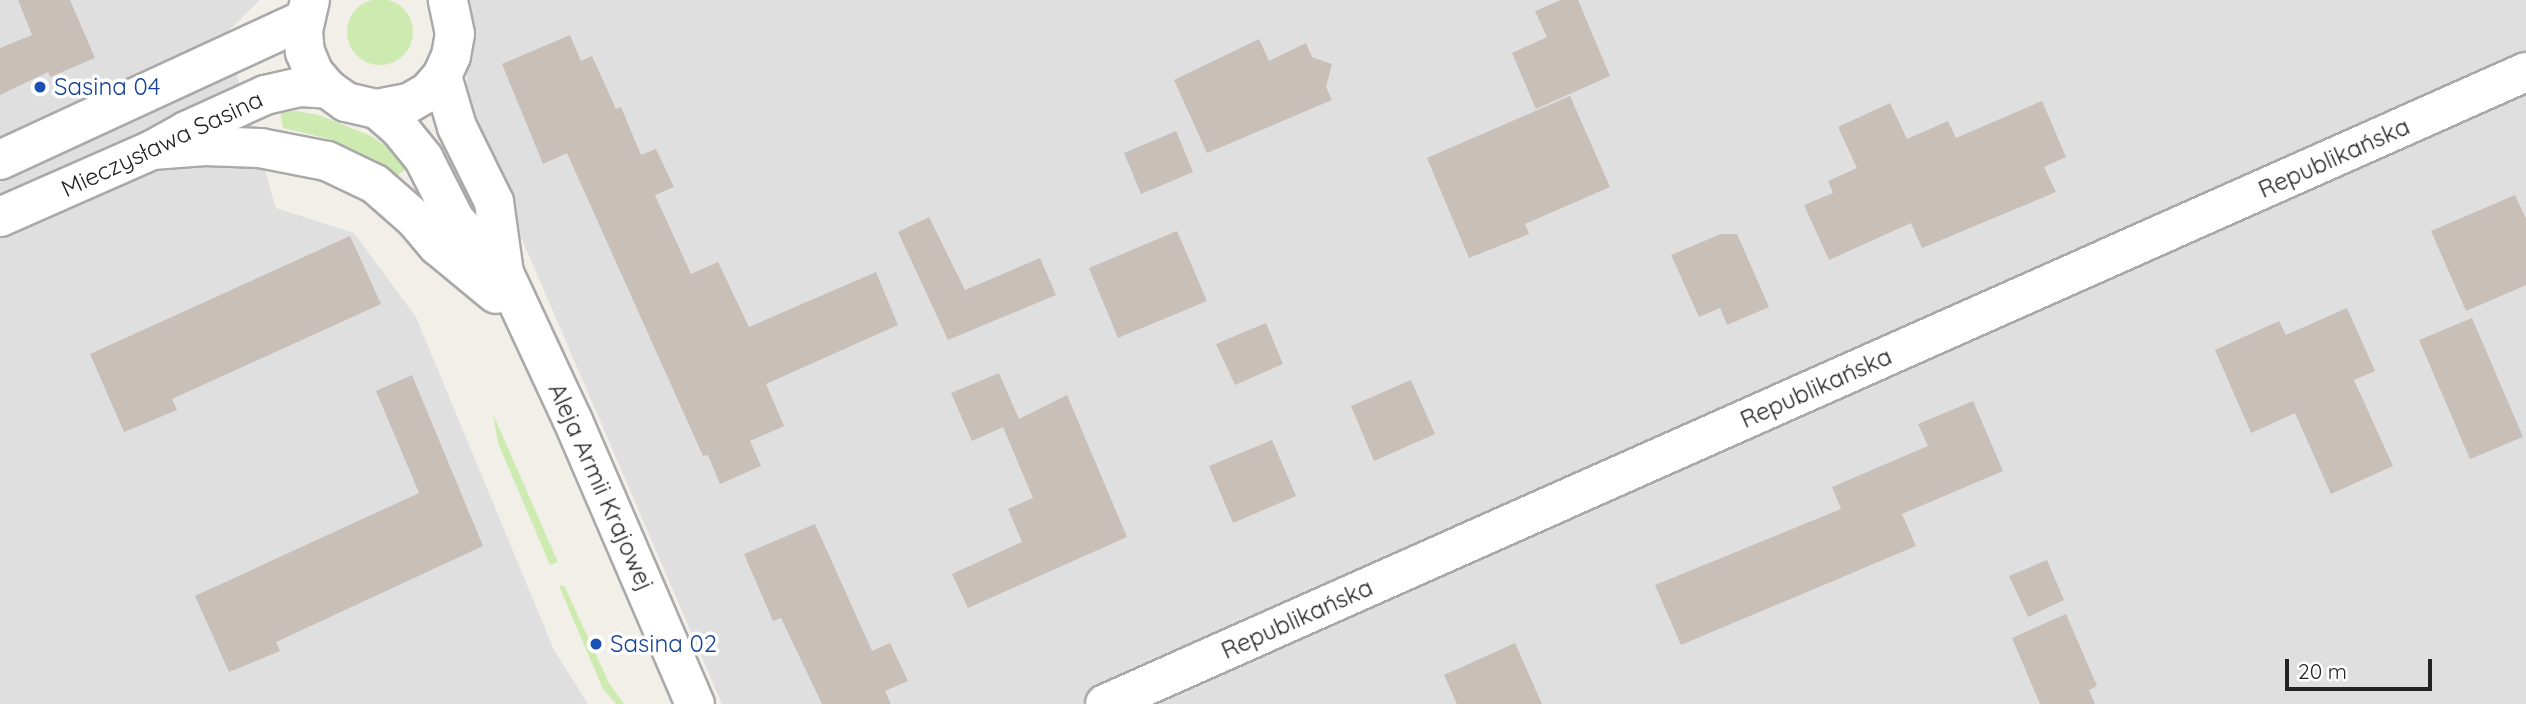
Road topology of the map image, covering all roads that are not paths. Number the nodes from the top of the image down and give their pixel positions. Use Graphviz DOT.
graph roads {
  1 [pos="454,4"];
  2 [pos="307,10"];
  3 [pos="2526,72"];
  4 [pos="443,76"];
  5 [pos="328,89"];
  6 [pos="377,109"];
  7 [pos="152,150"];
  8 [pos="0,160"];
  9 [pos="0,217"];
  10 [pos="504,273"];
  11 [pos="527,319"];
  12 [pos="695,704"];
  13 [pos="1105,704"];
  1 -- 4 [label="street"];
  2 -- 5 [label="street"];
  2 -- 8 [label="street"];
  3 -- 13 [label="street, Republikańska"];
  4 -- 6 [label="street"];
  4 -- 10 [label="street, Aleja Armii Krajowej"];
  5 -- 6 [label="street"];
  5 -- 7 [label="street, Mieczysława Sasina"];
  6 -- 10 [label="street, Aleja Armii Krajowej"];
  7 -- 9 [label="street, Mieczysława Sasina"];
  7 -- 11 [label="street"];
  10 -- 11 [label="street, Aleja Armii Krajowej"];
  11 -- 12 [label="street, Aleja Armii Krajowej"];
}
